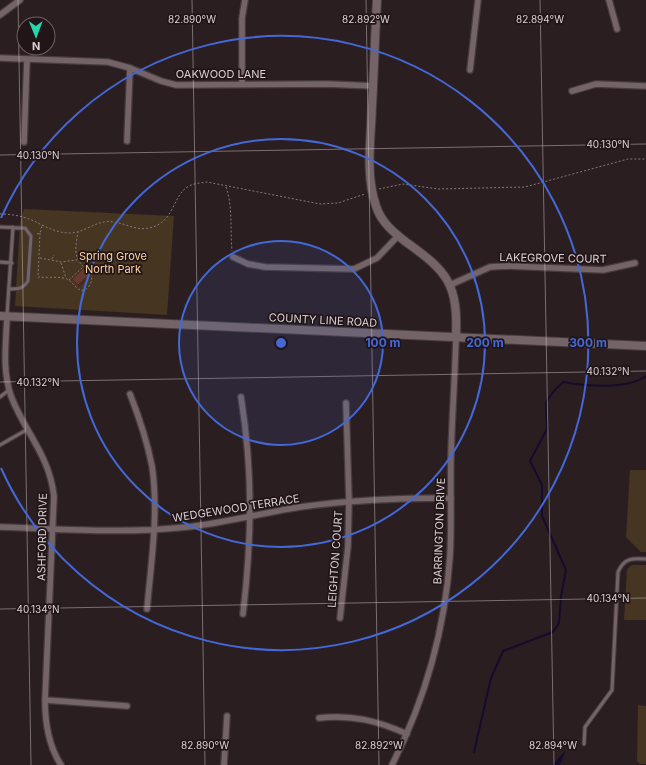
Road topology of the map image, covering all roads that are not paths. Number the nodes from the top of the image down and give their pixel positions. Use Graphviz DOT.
graph roads {
  1 [pos="20,0"];
  2 [pos="245,0"];
  3 [pos="377,0"];
  4 [pos="478,0"];
  5 [pos="609,0"];
  6 [pos="0,15"];
  7 [pos="616,29"];
  8 [pos="0,58"];
  9 [pos="28,59"];
  10 [pos="130,68"];
  11 [pos="470,70"];
  12 [pos="242,84"];
  13 [pos="374,86"];
  14 [pos="646,86"];
  15 [pos="572,91"];
  16 [pos="127,141"];
  17 [pos="24,142"];
  18 [pos="0,226"];
  19 [pos="13,227"];
  20 [pos="398,236"];
  21 [pos="233,257"];
  22 [pos="0,262"];
  23 [pos="12,263"];
  24 [pos="635,263"];
  25 [pos="450,285"];
  26 [pos="9,289"];
  27 [pos="4,316"];
  28 [pos="456,337"];
  29 [pos="646,346"];
  30 [pos="10,390"];
  31 [pos="130,394"];
  32 [pos="0,397"];
  33 [pos="241,397"];
  34 [pos="346,403"];
  35 [pos="28,429"];
  36 [pos="0,445"];
  37 [pos="451,498"];
  38 [pos="349,501"];
  39 [pos="250,516"];
  40 [pos="0,527"];
  41 [pos="54,529"];
  42 [pos="153,530"];
  43 [pos="646,559"];
  44 [pos="147,609"];
  45 [pos="243,614"];
  46 [pos="340,618"];
  47 [pos="45,700"];
  48 [pos="127,706"];
  49 [pos="227,716"];
  50 [pos="319,718"];
  51 [pos="407,734"];
  52 [pos="584,744"];
  53 [pos="61,765"];
  54 [pos="224,765"];
  55 [pos="392,765"];
  1 -- 6 [label="street"];
  2 -- 12 [label="street"];
  3 -- 13 [label="main road"];
  4 -- 11 [label="street"];
  5 -- 7 [label="street"];
  8 -- 9 [label="street, OAKWOOD LANE"];
  9 -- 10 [label="street, OAKWOOD LANE"];
  9 -- 17 [label="street"];
  10 -- 12 [label="street, OAKWOOD LANE"];
  10 -- 16 [label="street"];
  12 -- 13 [label="street, OAKWOOD LANE"];
  13 -- 20 [label="main road"];
  14 -- 15 [label="street"];
  18 -- 19 [label="lane"];
  19 -- 23 [label="lane"];
  19 -- 26 [label="lane"];
  20 -- 21 [label="street"];
  20 -- 25 [label="main road"];
  22 -- 23 [label="lane"];
  23 -- 26 [label="lane"];
  24 -- 25 [label="street, LAKEGROVE COURT"];
  25 -- 28 [label="main road"];
  26 -- 27 [label="lane"];
  27 -- 28 [label="main road, COUNTY LINE ROAD"];
  27 -- 30 [label="street, ASHFORD DRIVE"];
  28 -- 29 [label="main road, COUNTY LINE ROAD"];
  28 -- 37 [label="street, BARRINGTON DRIVE"];
  30 -- 32 [label="lane"];
  30 -- 35 [label="street, ASHFORD DRIVE"];
  31 -- 42 [label="street"];
  33 -- 39 [label="street"];
  34 -- 38 [label="street, LEIGHTON COURT"];
  35 -- 36 [label="lane"];
  35 -- 41 [label="street, ASHFORD DRIVE"];
  37 -- 38 [label="street, WEDGEWOOD TERRACE"];
  37 -- 51 [label="street, BARRINGTON DRIVE"];
  38 -- 39 [label="street, WEDGEWOOD TERRACE"];
  38 -- 46 [label="street, LEIGHTON COURT"];
  39 -- 42 [label="street, WEDGEWOOD TERRACE"];
  39 -- 45 [label="street"];
  40 -- 41 [label="street, WEDGEWOOD TERRACE"];
  41 -- 42 [label="street, WEDGEWOOD TERRACE"];
  41 -- 47 [label="street, ASHFORD DRIVE"];
  42 -- 44 [label="street"];
  43 -- 52 [label="lane"];
  47 -- 48 [label="street"];
  47 -- 53 [label="street, ASHFORD DRIVE"];
  49 -- 54 [label="street"];
  50 -- 51 [label="street"];
  51 -- 55 [label="street, BARRINGTON DRIVE"];
}
